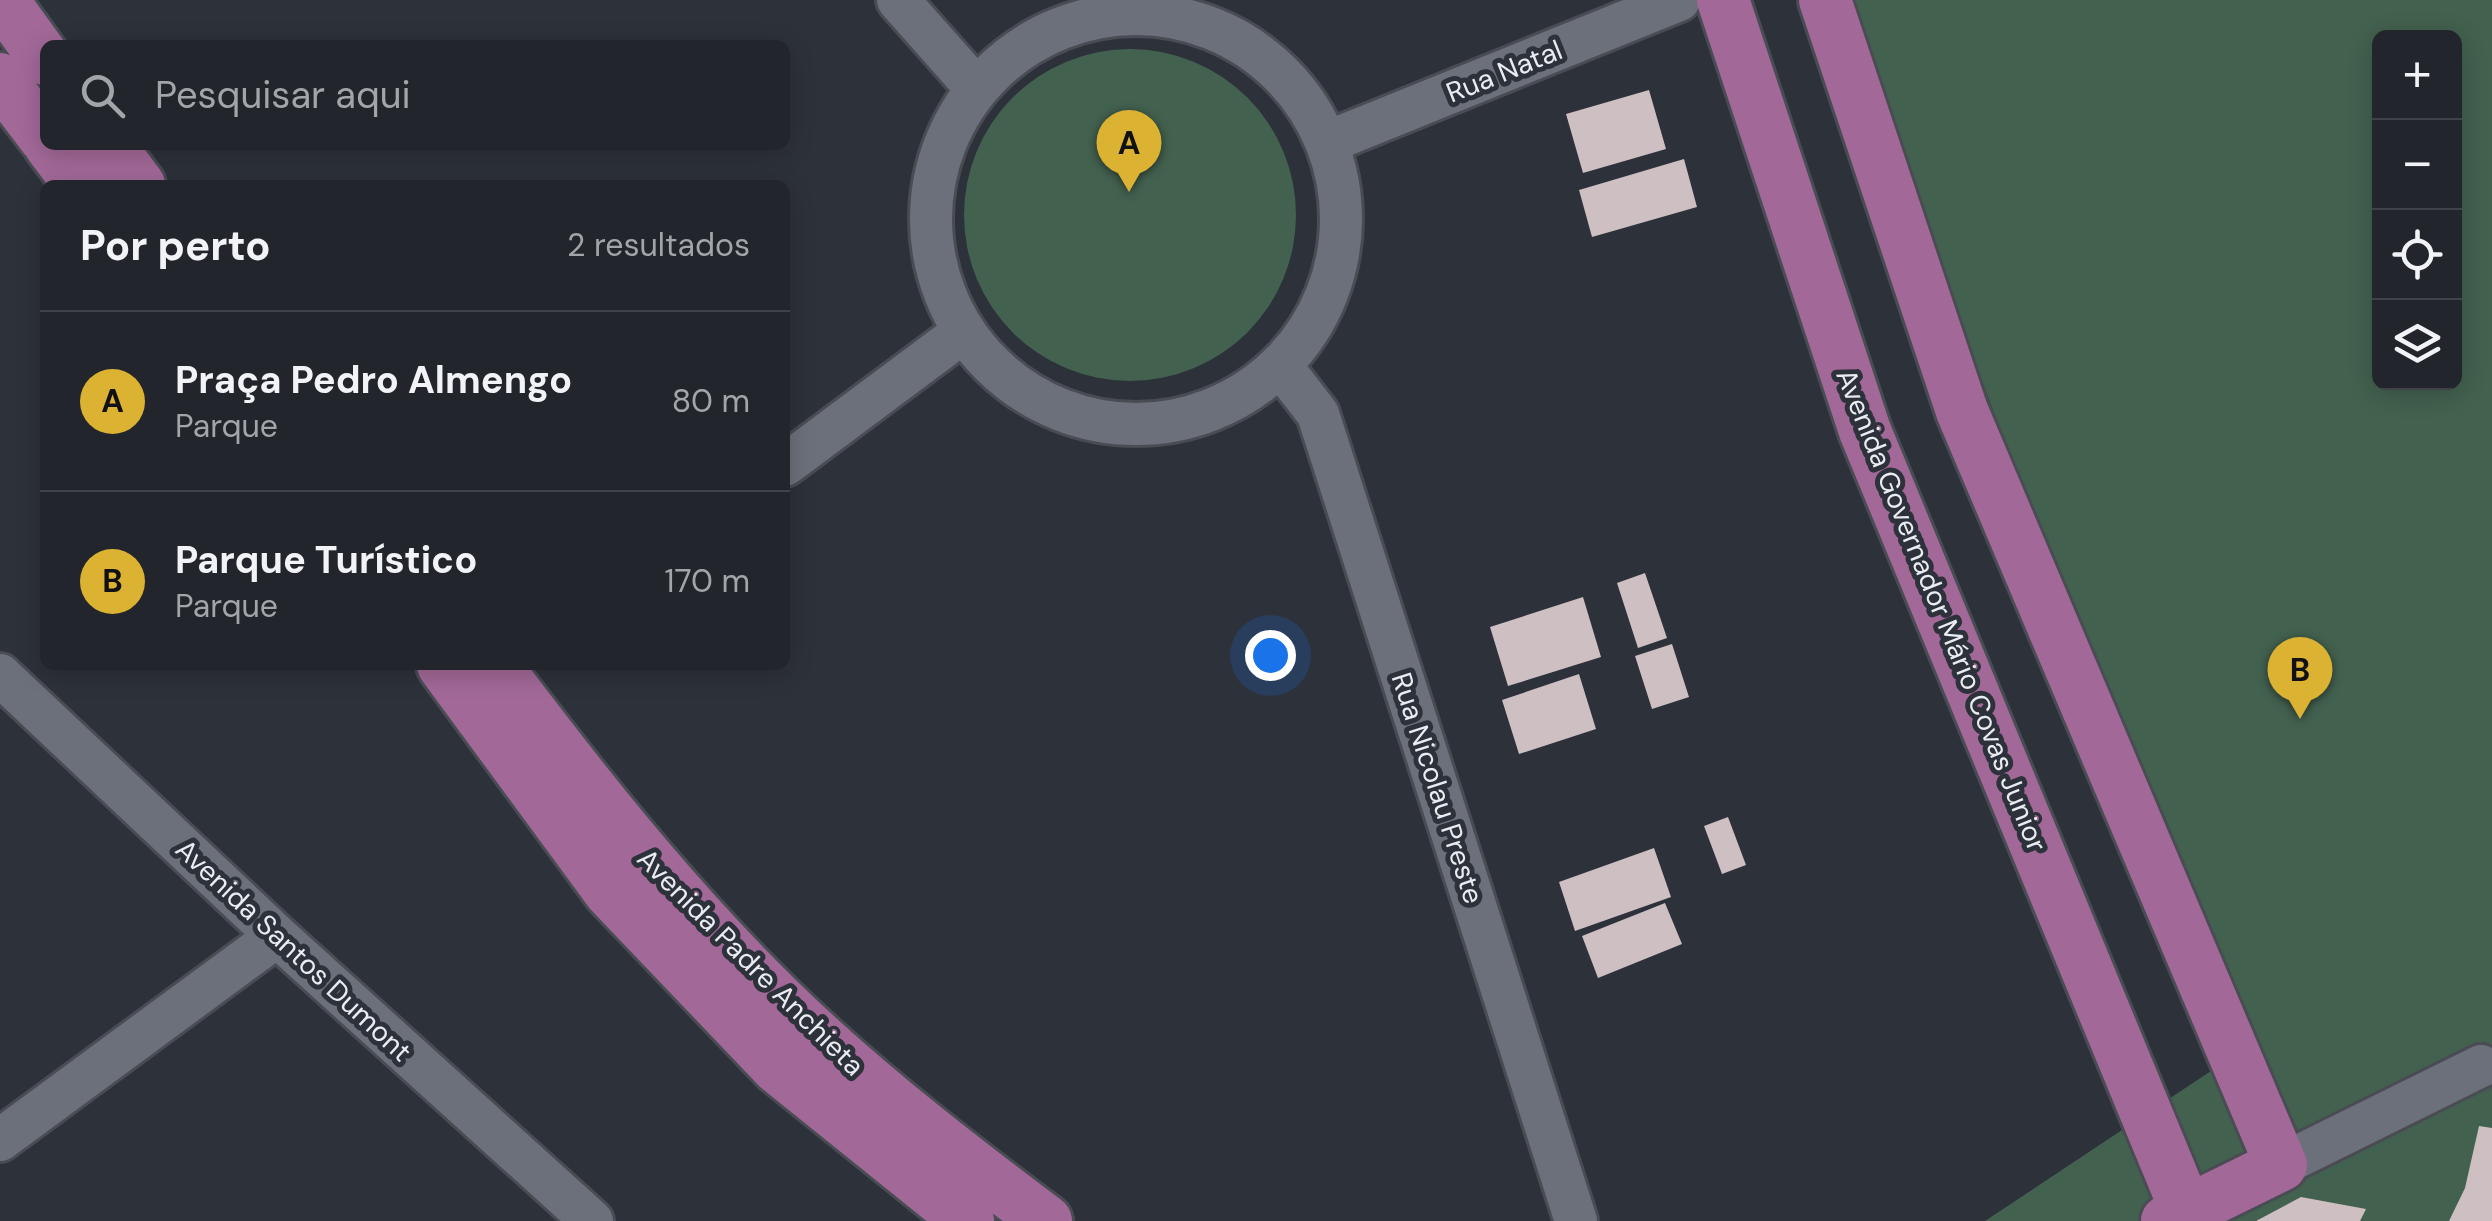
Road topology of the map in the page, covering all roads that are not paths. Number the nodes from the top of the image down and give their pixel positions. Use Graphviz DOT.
graph roads {
  1 [pos="2,0"];
  2 [pos="898,0"];
  3 [pos="1679,0"];
  4 [pos="1723,0"];
  5 [pos="1825,0"];
  6 [pos="1201,12"];
  7 [pos="40,51"];
  8 [pos="0,78"];
  9 [pos="976,88"];
  10 [pos="40,131"];
  11 [pos="1328,142"];
  12 [pos="54,150"];
  13 [pos="113,150"];
  14 [pos="76,180"];
  15 [pos="135,180"];
  16 [pos="962,333"];
  17 [pos="1280,366"];
  18 [pos="790,461"];
  19 [pos="486,674"];
  20 [pos="0,675"];
  21 [pos="277,936"];
  22 [pos="2481,1066"];
  23 [pos="0,1140"];
  24 [pos="2281,1165"];
  25 [pos="2177,1215"];
  26 [pos="592,1221"];
  27 [pos="968,1221"];
  28 [pos="1046,1221"];
  29 [pos="1576,1221"];
  1 -- 7 [label="main road"];
  2 -- 9 [label="street"];
  3 -- 11 [label="street, Rua Natal"];
  4 -- 25 [label="main road, Avenida Governador Mário Covas Junior"];
  5 -- 24 [label="main road"];
  6 -- 9 [label="street"];
  6 -- 11 [label="street"];
  8 -- 10 [label="main road"];
  9 -- 16 [label="street"];
  11 -- 17 [label="street"];
  12 -- 14 [label="main road"];
  13 -- 15 [label="main road"];
  16 -- 17 [label="street"];
  16 -- 18 [label="street"];
  17 -- 29 [label="street, Rua Nicolau Preste"];
  19 -- 27 [label="main road, Avenida Padre Anchieta"];
  19 -- 28 [label="main road, Avenida Padre Anchieta"];
  20 -- 21 [label="street, Avenida Santos Dumont"];
  21 -- 23 [label="street"];
  21 -- 26 [label="street, Avenida Santos Dumont"];
  22 -- 24 [label="street"];
  24 -- 25 [label="main road"];
}
